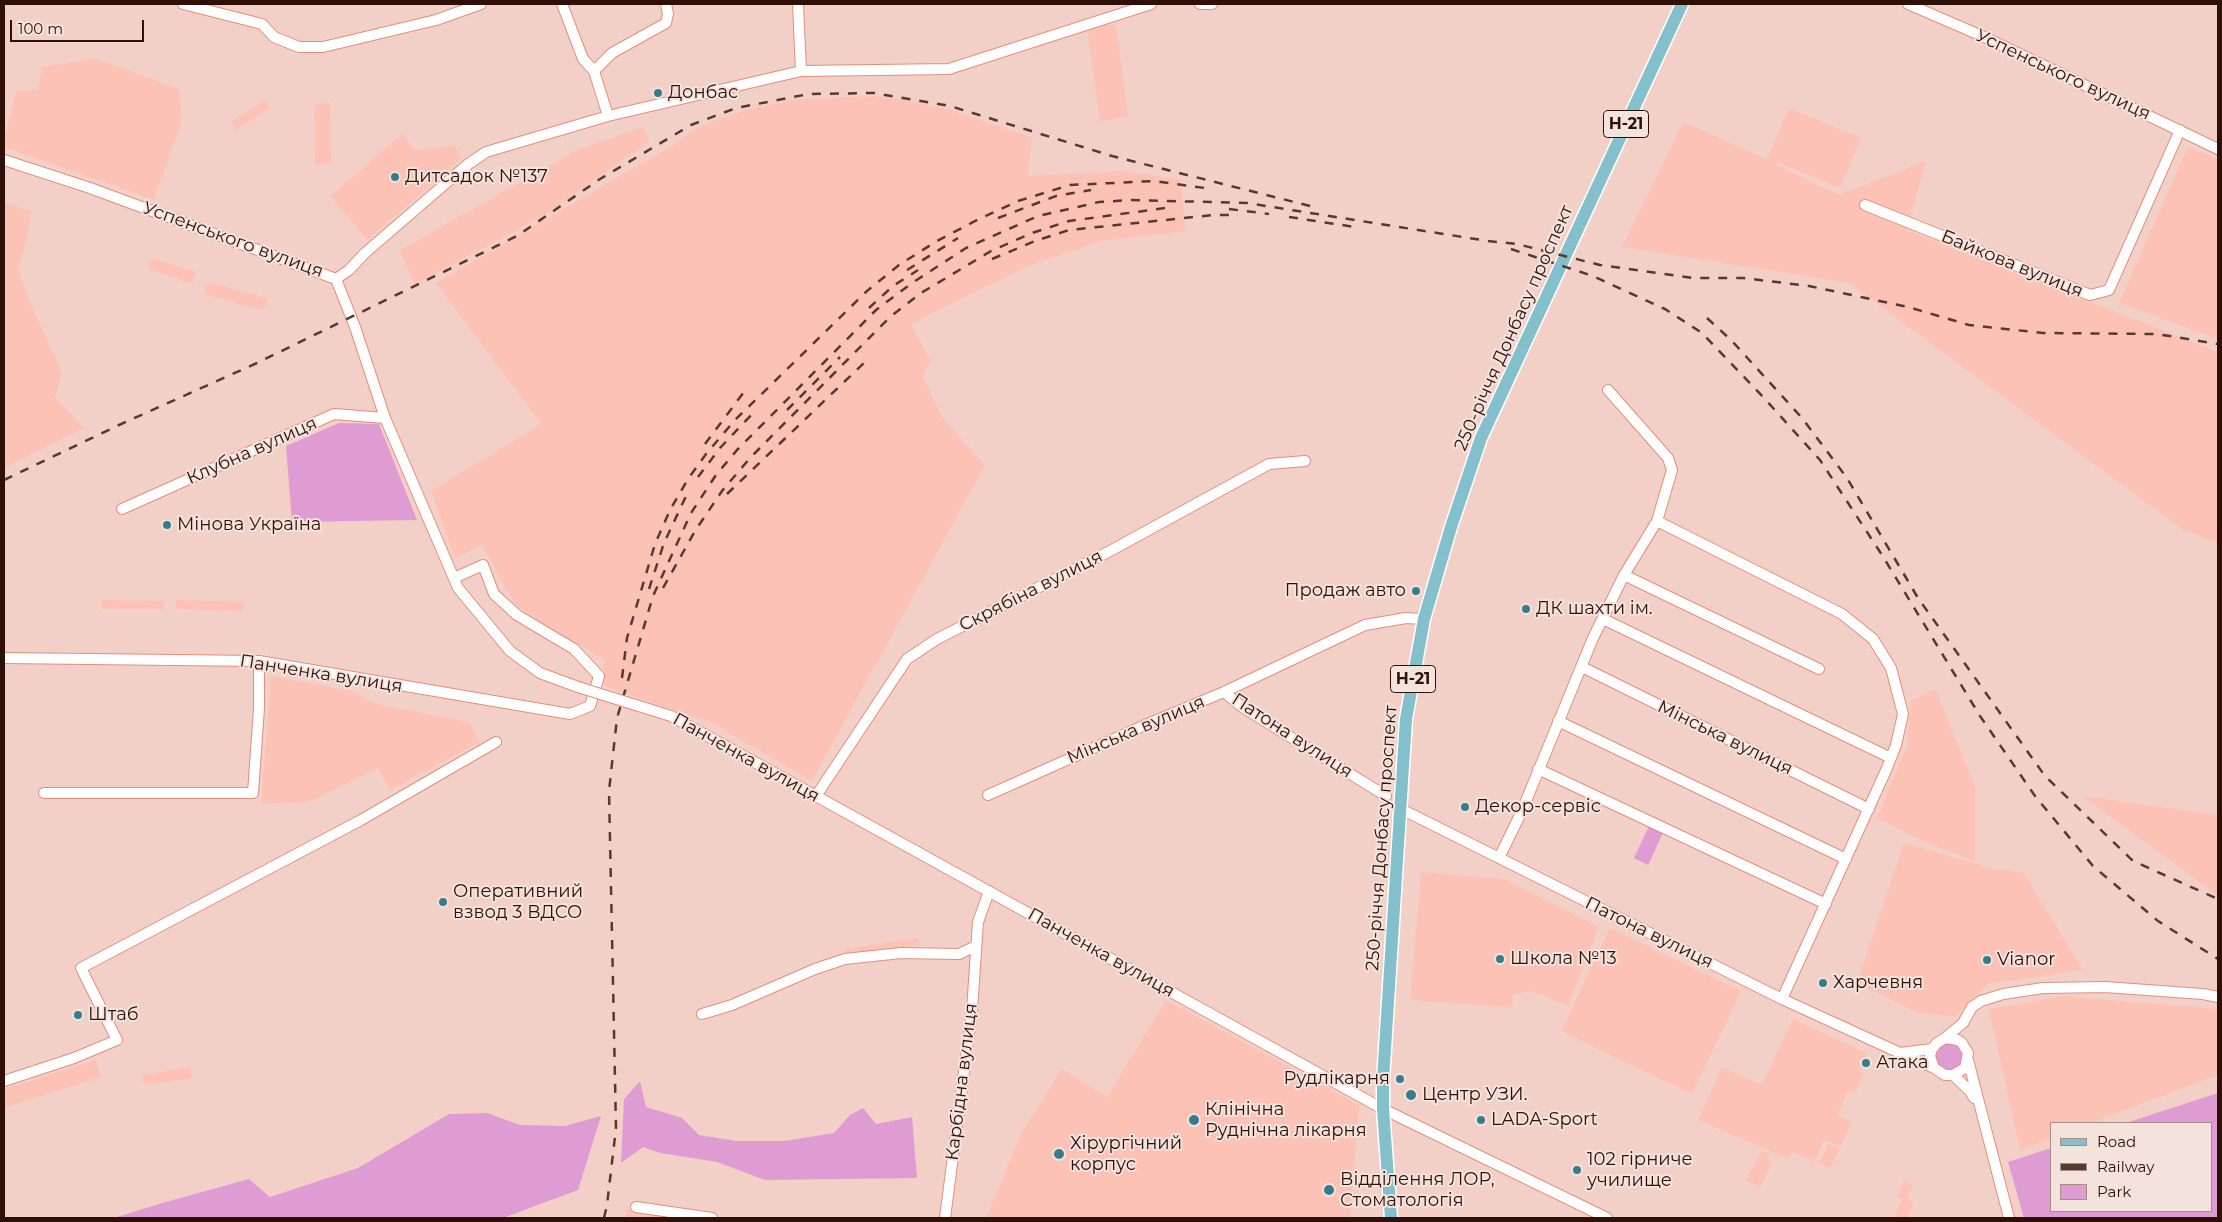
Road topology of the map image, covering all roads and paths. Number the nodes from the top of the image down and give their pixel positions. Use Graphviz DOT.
graph roads {
  1 [pos="183,4"];
  2 [pos="481,4"];
  3 [pos="562,4"];
  4 [pos="666,4"];
  5 [pos="798,4"];
  6 [pos="1151,4"];
  7 [pos="1200,4"];
  8 [pos="1212,4"];
  9 [pos="1682,4"];
  10 [pos="1908,4"];
  11 [pos="594,71"];
  12 [pos="801,71"];
  13 [pos="608,116"];
  14 [pos="2180,130"];
  15 [pos="2218,149"];
  16 [pos="4,160"];
  17 [pos="1864,205"];
  18 [pos="336,279"];
  19 [pos="1608,390"];
  20 [pos="385,418"];
  21 [pos="1305,461"];
  22 [pos="122,508"];
  23 [pos="1657,521"];
  24 [pos="1624,575"];
  25 [pos="454,578"];
  26 [pos="1424,619"];
  27 [pos="1603,619"];
  28 [pos="4,658"];
  29 [pos="259,661"];
  30 [pos="1582,667"];
  31 [pos="1819,670"];
  32 [pos="1224,692"];
  33 [pos="1558,721"];
  34 [pos="496,742"];
  35 [pos="1891,758"];
  36 [pos="1538,769"];
  37 [pos="44,794"];
  38 [pos="988,795"];
  39 [pos="816,796"];
  40 [pos="1386,796"];
  41 [pos="1399,808"];
  42 [pos="1869,809"];
  43 [pos="1499,858"];
  44 [pos="1846,859"];
  45 [pos="989,891"];
  46 [pos="1826,904"];
  47 [pos="976,946"];
  48 [pos="2218,997"];
  49 [pos="1782,999"];
  50 [pos="702,1014"];
  51 [pos="1963,1023"];
  52 [pos="1945,1038"];
  53 [pos="1932,1048"];
  54 [pos="1966,1048"];
  55 [pos="1900,1053"];
  56 [pos="1968,1060"];
  57 [pos="1934,1068"];
  58 [pos="1953,1075"];
  59 [pos="4,1081"];
  60 [pos="1979,1108"];
  61 [pos="1383,1109"];
  62 [pos="636,1207"];
  63 [pos="712,1218"];
  64 [pos="945,1218"];
  65 [pos="1391,1218"];
  66 [pos="1607,1218"];
  67 [pos="2009,1218"];
  1 -- 2 [label="street"];
  3 -- 11 [label="street"];
  4 -- 11 [label="street"];
  5 -- 12 [label="street"];
  6 -- 12 [label="street, Успенського вулиця"];
  7 -- 8 [label="street"];
  9 -- 26 [label="main road, 250-річчя Донбасу проспект / Н-21"];
  10 -- 14 [label="street, Успенського вулиця"];
  11 -- 13 [label="street"];
  12 -- 13 [label="street, Успенського вулиця"];
  13 -- 18 [label="street, Успенського вулиця"];
  14 -- 15 [label="street, Успенського вулиця"];
  14 -- 17 [label="street, Байкова вулиця"];
  16 -- 18 [label="street, Успенського вулиця"];
  18 -- 20 [label="street"];
  19 -- 23 [label="street"];
  20 -- 22 [label="street, Клубна вулиця"];
  20 -- 25 [label="street"];
  21 -- 39 [label="street, Скрябіна вулиця"];
  23 -- 24 [label="street"];
  23 -- 35 [label="street"];
  24 -- 27 [label="street"];
  24 -- 31 [label="street"];
  25 -- 29 [label="street, Панченка вулиця"];
  25 -- 39 [label="street, Панченка вулиця, bridge"];
  26 -- 32 [label="street, Мінська вулиця"];
  26 -- 41 [label="main road, 250-річчя Донбасу проспект / Н-21"];
  27 -- 30 [label="street"];
  27 -- 35 [label="street"];
  28 -- 29 [label="street, Панченка вулиця"];
  29 -- 37 [label="street"];
  30 -- 33 [label="street"];
  30 -- 42 [label="street, Мінська вулиця"];
  32 -- 38 [label="street, Мінська вулиця"];
  32 -- 40 [label="street, Патона вулиця"];
  33 -- 36 [label="street"];
  33 -- 44 [label="street"];
  34 -- 59 [label="street"];
  35 -- 42 [label="street"];
  36 -- 43 [label="street"];
  36 -- 46 [label="street"];
  39 -- 45 [label="street, Панченка вулиця"];
  41 -- 43 [label="street, Патона вулиця"];
  41 -- 61 [label="main road, 250-річчя Донбасу проспект / Н-21"];
  42 -- 44 [label="street"];
  43 -- 49 [label="street, Патона вулиця"];
  44 -- 46 [label="street"];
  45 -- 47 [label="street, Карбідна вулиця"];
  45 -- 61 [label="street, Панченка вулиця"];
  46 -- 49 [label="street"];
  47 -- 50 [label="street"];
  47 -- 64 [label="street, Карбідна вулиця"];
  48 -- 51 [label="street"];
  49 -- 55 [label="street, Патона вулиця"];
  51 -- 52 [label="street"];
  51 -- 54 [label="street"];
  52 -- 53 [label="street"];
  52 -- 54 [label="street"];
  53 -- 55 [label="street"];
  53 -- 57 [label="street"];
  54 -- 56 [label="street"];
  55 -- 57 [label="street, Патона вулиця"];
  56 -- 58 [label="street"];
  56 -- 60 [label="street"];
  57 -- 58 [label="street"];
  58 -- 60 [label="street"];
  60 -- 67 [label="street"];
  61 -- 65 [label="main road, 250-річчя Донбасу проспект / Н-21"];
  61 -- 66 [label="street, Панченка вулиця"];
  62 -- 63 [label="street"];
}
